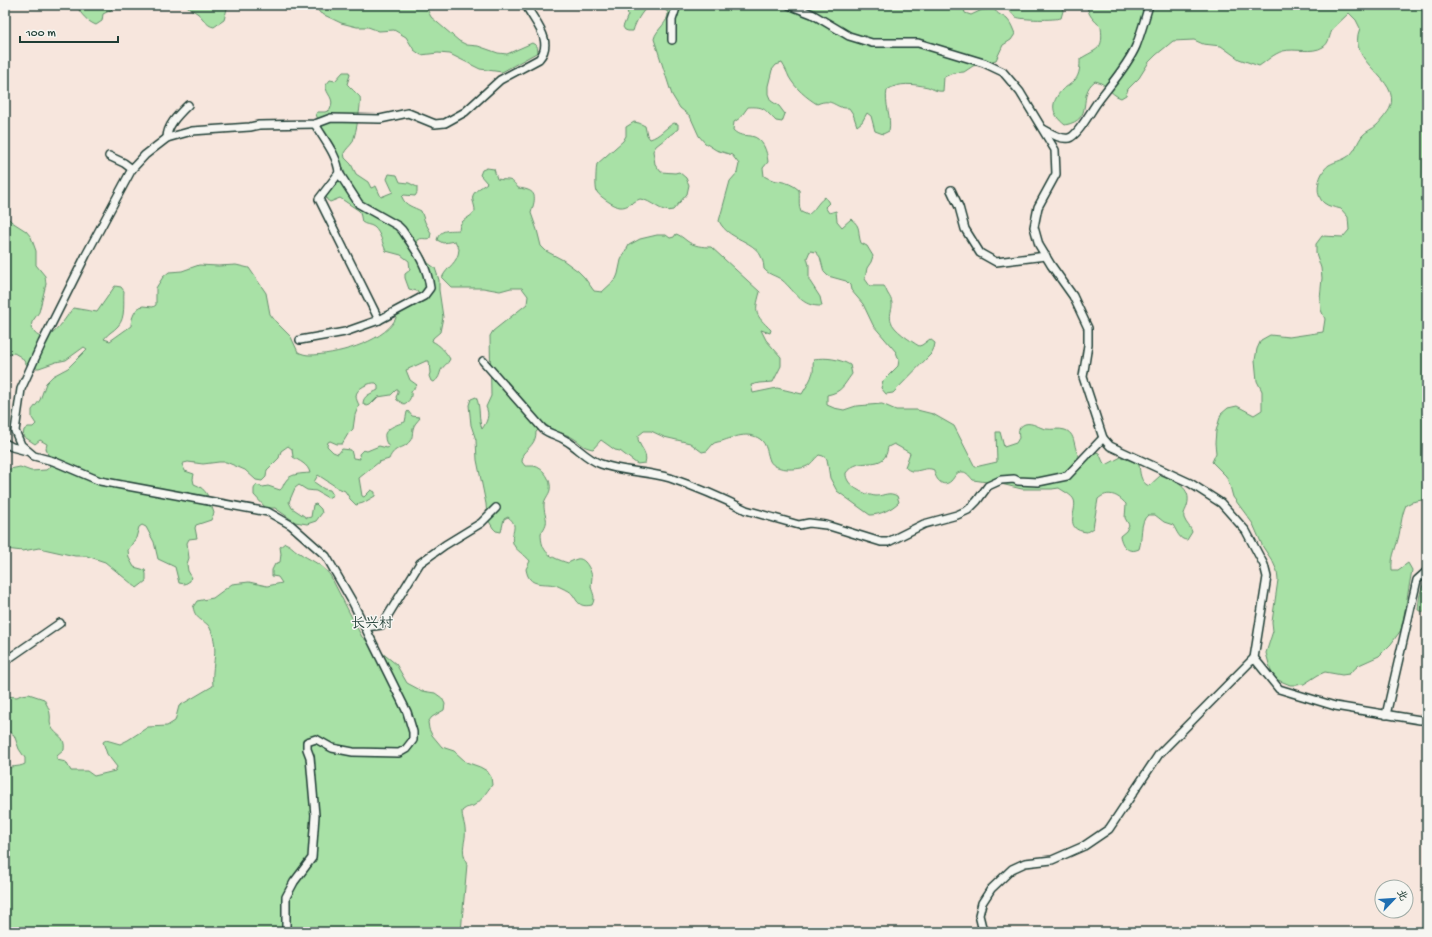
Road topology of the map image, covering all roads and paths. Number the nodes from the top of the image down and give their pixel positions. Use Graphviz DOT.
graph roads {
  1 [pos="526,5"];
  2 [pos="677,5"];
  3 [pos="789,5"];
  4 [pos="1149,5"];
  5 [pos="672,40"];
  6 [pos="188,105"];
  7 [pos="315,124"];
  8 [pos="1042,128"];
  9 [pos="167,138"];
  10 [pos="109,156"];
  11 [pos="132,169"];
  12 [pos="339,173"];
  13 [pos="952,190"];
  14 [pos="1046,256"];
  15 [pos="379,320"];
  16 [pos="300,340"];
  17 [pos="483,361"];
  18 [pos="1103,438"];
  19 [pos="5,443"];
  20 [pos="28,451"];
  21 [pos="496,508"];
  22 [pos="1427,571"];
  23 [pos="60,623"];
  24 [pos="365,627"];
  25 [pos="1254,658"];
  26 [pos="5,661"];
  27 [pos="1386,715"];
  28 [pos="1427,720"];
  29 [pos="286,932"];
  30 [pos="988,932"];
  1 -- 7 [label="street"];
  2 -- 5 [label="street"];
  3 -- 8 [label="street"];
  4 -- 8 [label="street"];
  6 -- 9 [label="street"];
  7 -- 9 [label="street"];
  7 -- 12 [label="street"];
  8 -- 14 [label="street"];
  9 -- 11 [label="street"];
  10 -- 11 [label="street"];
  11 -- 20 [label="street"];
  12 -- 15 [label="street"];
  12 -- 15 [label="street"];
  13 -- 14 [label="street"];
  14 -- 18 [label="street"];
  15 -- 16 [label="street"];
  17 -- 18 [label="street"];
  18 -- 25 [label="street"];
  19 -- 20 [label="street"];
  20 -- 24 [label="street"];
  21 -- 24 [label="street"];
  22 -- 27 [label="street"];
  23 -- 26 [label="street"];
  24 -- 29 [label="street"];
  25 -- 27 [label="street"];
  25 -- 30 [label="street"];
  27 -- 28 [label="street"];
}
